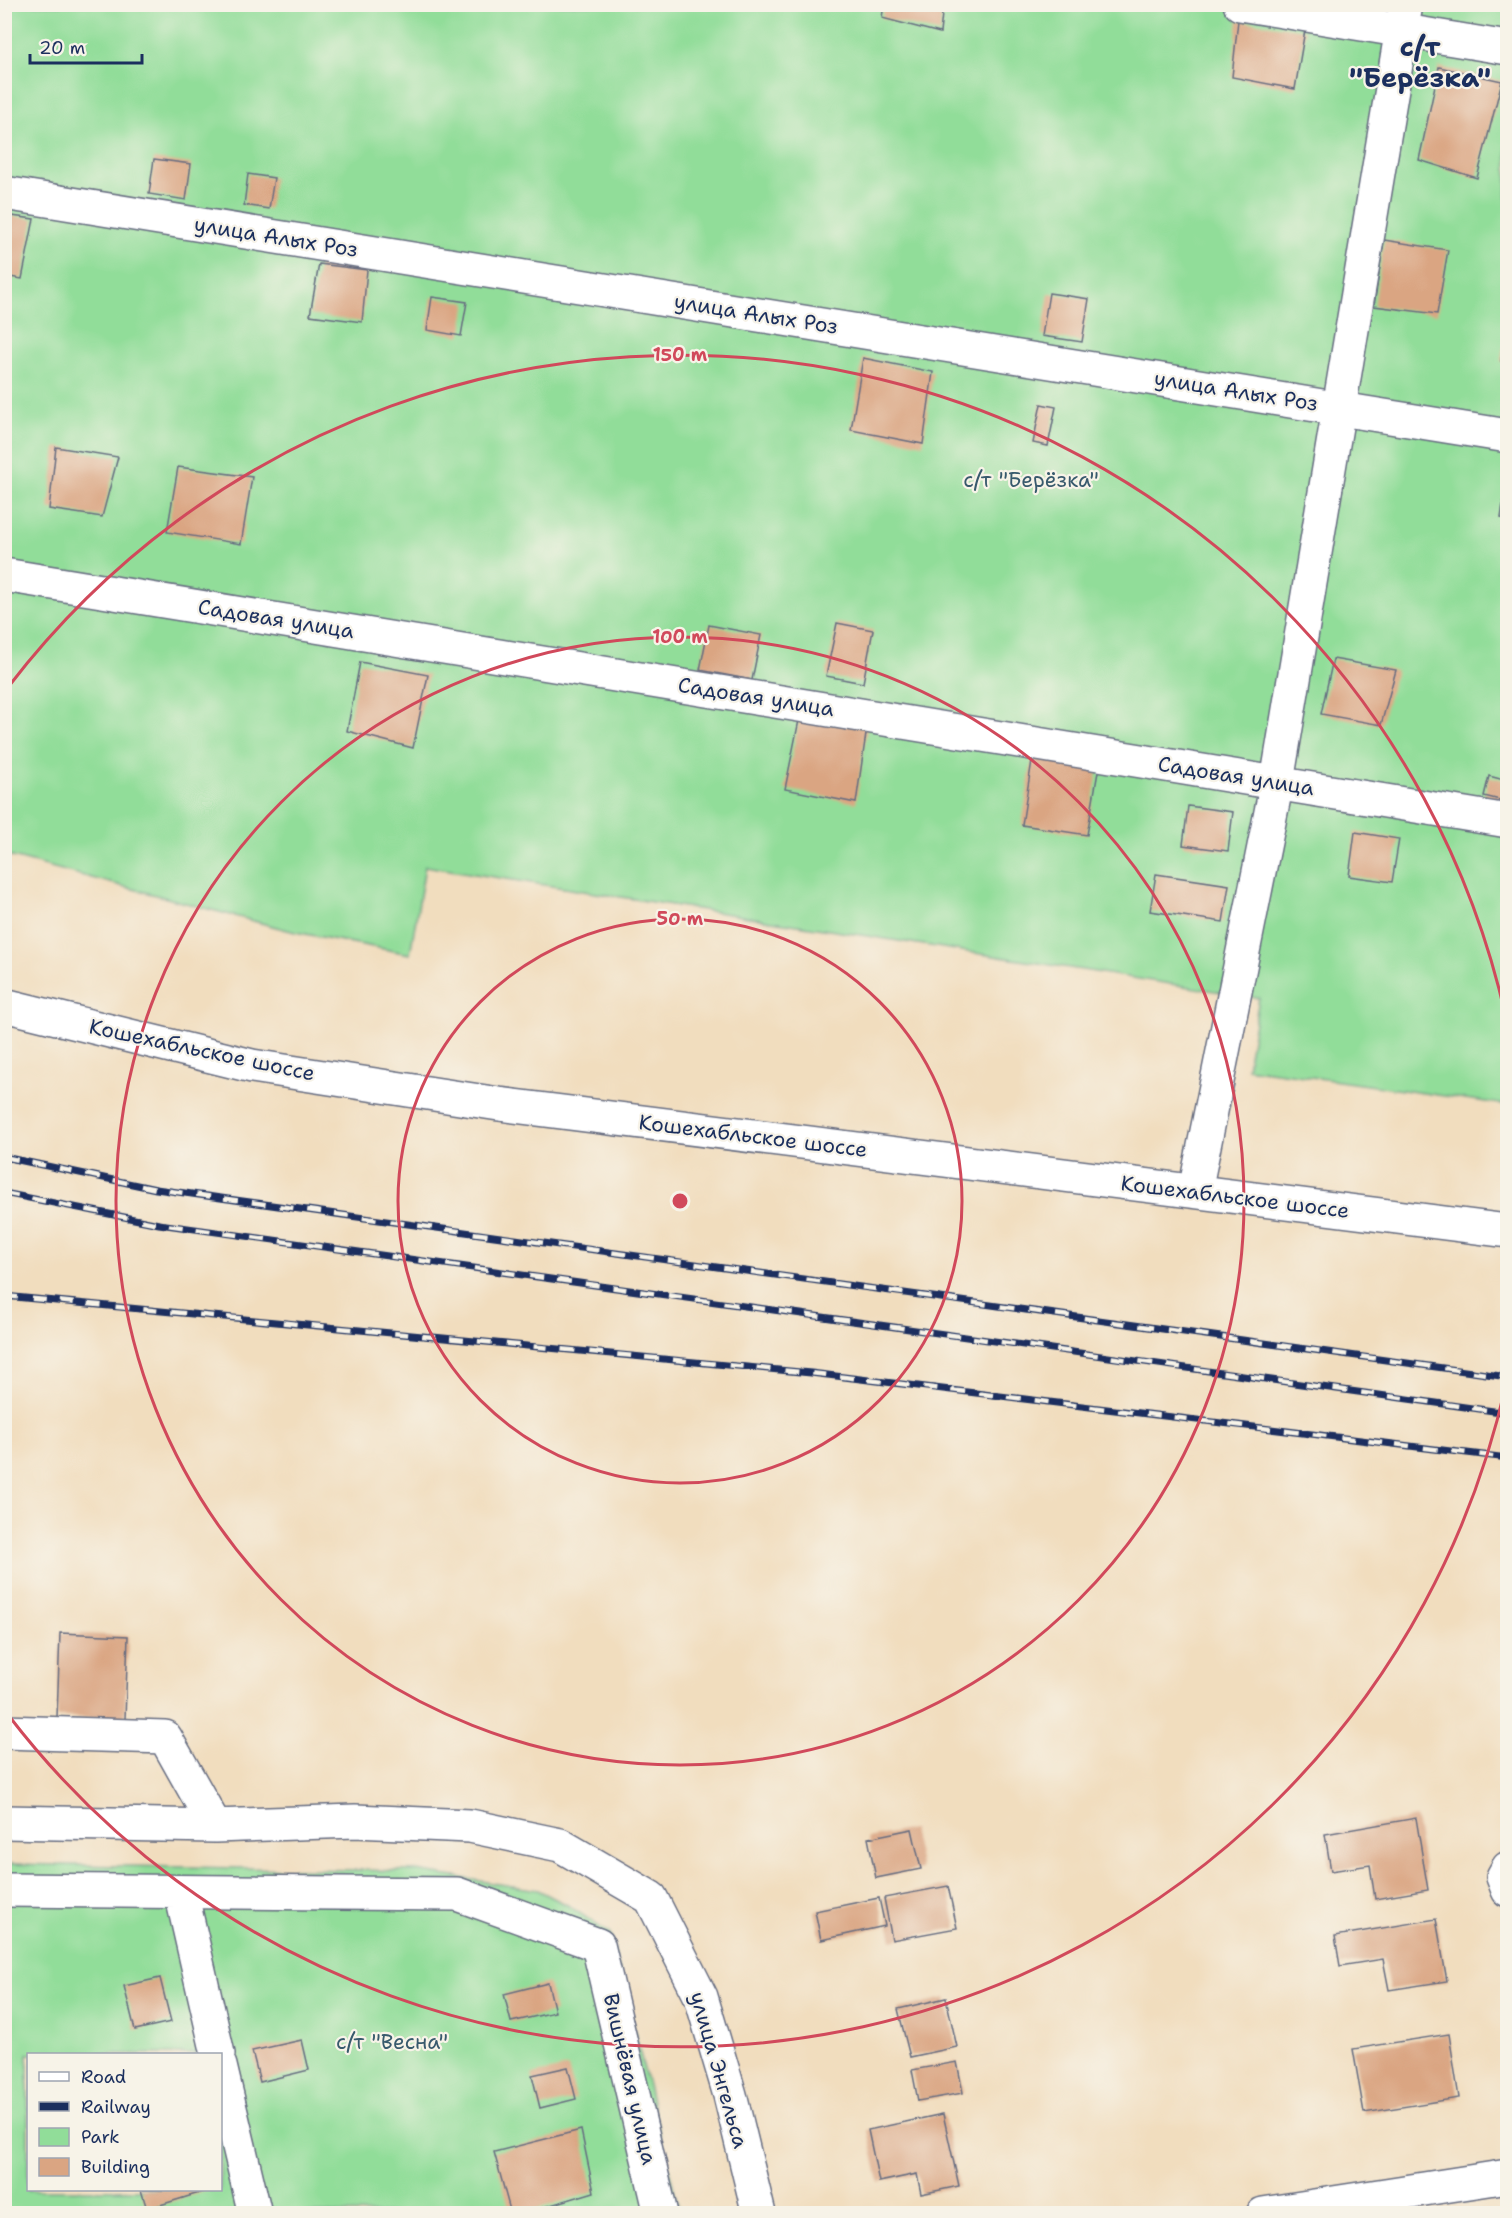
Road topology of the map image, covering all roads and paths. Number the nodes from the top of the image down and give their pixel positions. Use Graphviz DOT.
graph roads {
  1 [pos="1240,4"];
  2 [pos="1404,18"];
  3 [pos="1508,48"];
  4 [pos="4,193"];
  5 [pos="1341,408"];
  6 [pos="1508,436"];
  7 [pos="4,575"];
  8 [pos="1277,782"];
  9 [pos="1508,821"];
  10 [pos="4,1005"];
  11 [pos="1195,1191"];
  12 [pos="1508,1231"];
  13 [pos="5,1733"];
  14 [pos="4,1822"];
  15 [pos="215,1826"];
  16 [pos="1508,1868"];
  17 [pos="4,1890"];
  18 [pos="1508,1890"];
  19 [pos="181,1892"];
  20 [pos="218,2053"];
  21 [pos="222,2074"];
  22 [pos="1508,2176"];
  23 [pos="255,2214"];
  24 [pos="661,2214"];
  25 [pos="759,2214"];
  26 [pos="1263,2214"];
  1 -- 2 [label="street"];
  2 -- 3 [label="street"];
  2 -- 5 [label="street"];
  4 -- 5 [label="street, улица Алых Роз"];
  5 -- 6 [label="street, улица Алых Роз"];
  5 -- 8 [label="street"];
  7 -- 8 [label="street, Садовая улица"];
  8 -- 9 [label="street, Садовая улица"];
  8 -- 11 [label="street"];
  10 -- 11 [label="street, Кошехабльское шоссе"];
  11 -- 12 [label="street, Кошехабльское шоссе"];
  13 -- 15 [label="street"];
  14 -- 15 [label="street"];
  15 -- 25 [label="street, улица Энгельса"];
  16 -- 18 [label="street"];
  17 -- 19 [label="street"];
  19 -- 20 [label="street"];
  19 -- 24 [label="street, Вишнёвая улица"];
  21 -- 23 [label="street"];
  22 -- 26 [label="street"];
}
